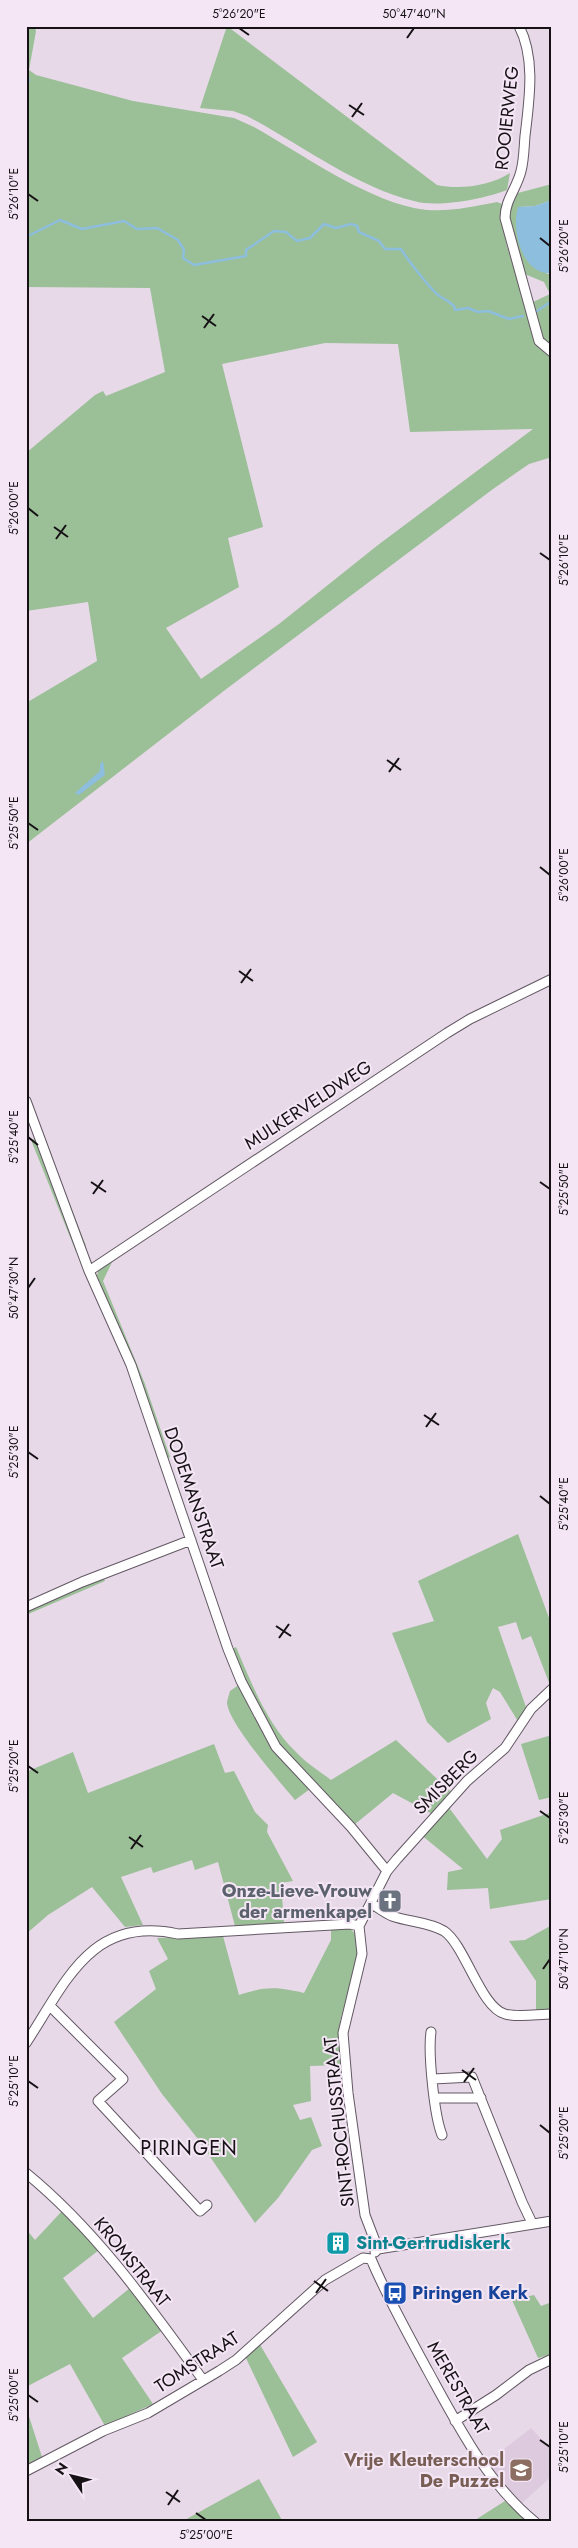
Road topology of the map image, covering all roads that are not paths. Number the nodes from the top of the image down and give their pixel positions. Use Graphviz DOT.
graph roads {
  1 [pos="519,26"];
  2 [pos="552,352"];
  3 [pos="552,979"];
  4 [pos="26,1102"];
  5 [pos="89,1271"];
  6 [pos="192,1540"];
  7 [pos="26,1607"];
  8 [pos="552,1689"];
  9 [pos="387,1871"];
  10 [pos="372,1904"];
  11 [pos="359,1926"];
  12 [pos="50,2006"];
  13 [pos="552,2014"];
  14 [pos="431,2032"];
  15 [pos="26,2043"];
  16 [pos="433,2079"];
  17 [pos="435,2098"];
  18 [pos="481,2098"];
  19 [pos="442,2135"];
  20 [pos="26,2173"];
  21 [pos="207,2205"];
  22 [pos="552,2221"];
  23 [pos="532,2222"];
  24 [pos="378,2249"];
  25 [pos="370,2258"];
  26 [pos="552,2359"];
  27 [pos="203,2380"];
  28 [pos="455,2421"];
  29 [pos="26,2472"];
  30 [pos="536,2522"];
  1 -- 2 [label="street, ROOIERWEG"];
  3 -- 5 [label="street, MULKERVELDWEG"];
  4 -- 5 [label="street, DODEMANSTRAAT"];
  5 -- 6 [label="street, DODEMANSTRAAT"];
  6 -- 7 [label="street"];
  6 -- 9 [label="street, DODEMANSTRAAT"];
  8 -- 9 [label="street, SMISBERG"];
  9 -- 10 [label="street, SMISBERG"];
  10 -- 11 [label="street"];
  10 -- 13 [label="street"];
  11 -- 12 [label="street"];
  11 -- 24 [label="street, SINT-ROCHUSSTRAAT"];
  12 -- 15 [label="street"];
  12 -- 21 [label="street"];
  14 -- 16 [label="street"];
  16 -- 17 [label="street"];
  16 -- 18 [label="street"];
  17 -- 18 [label="street"];
  17 -- 19 [label="street"];
  18 -- 23 [label="street"];
  20 -- 27 [label="street, KROMSTRAAT"];
  22 -- 23 [label="street"];
  23 -- 24 [label="street"];
  24 -- 25 [label="street"];
  25 -- 27 [label="street, TOMSTRAAT"];
  25 -- 28 [label="street, MERESTRAAT"];
  26 -- 28 [label="street"];
  27 -- 29 [label="street, TOMSTRAAT"];
  28 -- 30 [label="street, MERESTRAAT"];
}
